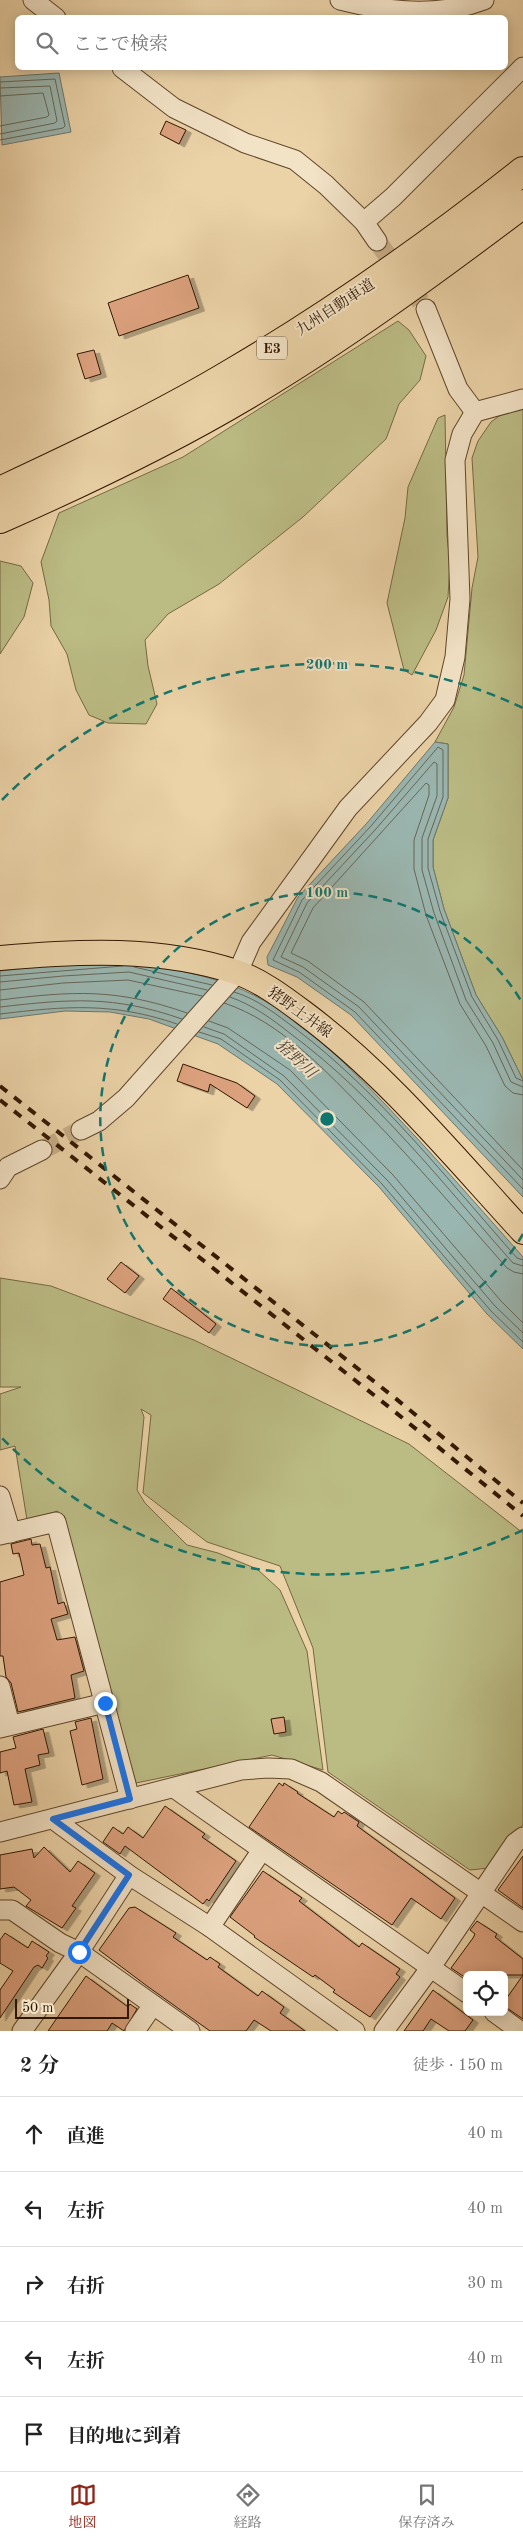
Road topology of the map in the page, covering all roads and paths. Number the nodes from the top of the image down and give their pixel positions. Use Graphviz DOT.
graph roads {
  1 [pos="33,0"];
  2 [pos="340,0"];
  3 [pos="484,0"];
  4 [pos="52,15"];
  5 [pos="523,67"];
  6 [pos="125,70"];
  7 [pos="523,171"];
  8 [pos="523,204"];
  9 [pos="364,222"];
  10 [pos="377,241"];
  11 [pos="426,309"];
  12 [pos="523,399"];
  13 [pos="475,412"];
  14 [pos="0,491"];
  15 [pos="0,519"];
  16 [pos="0,958"];
  17 [pos="231,979"];
  18 [pos="81,1130"];
  19 [pos="42,1150"];
  20 [pos="0,1179"];
  21 [pos="523,1232"];
  22 [pos="0,1496"];
  23 [pos="5,1534"];
  24 [pos="0,1686"];
  25 [pos="105,1703"];
  26 [pos="5,1726"];
  27 [pos="174,1788"];
  28 [pos="130,1799"];
  29 [pos="53,1819"];
  30 [pos="0,1832"];
  31 [pos="523,1837"];
  32 [pos="262,1850"];
  33 [pos="129,1875"];
  34 [pos="481,1893"];
  35 [pos="0,1910"];
  36 [pos="523,1922"];
  37 [pos="210,1927"];
  38 [pos="79,1952"];
  39 [pos="431,1967"];
  40 [pos="463,1990"];
  41 [pos="153,2005"];
  42 [pos="499,2016"];
  43 [pos="22,2031"];
  44 [pos="135,2031"];
  45 [pos="190,2031"];
  46 [pos="355,2031"];
  47 [pos="384,2031"];
  48 [pos="520,2031"];
  1 -- 4 [label="street"];
  2 -- 3 [label="street"];
  5 -- 9 [label="street"];
  6 -- 9 [label="street"];
  7 -- 14 [label="highway, 九州自動車道 / E3"];
  8 -- 15 [label="highway, 九州自動車道 / E3"];
  9 -- 10 [label="street"];
  11 -- 13 [label="street"];
  12 -- 13 [label="street"];
  13 -- 17 [label="street"];
  16 -- 17 [label="main road, 猪野土井線"];
  17 -- 18 [label="street"];
  17 -- 21 [label="main road, 猪野土井線"];
  19 -- 20 [label="street"];
  22 -- 23 [label="street"];
  23 -- 25 [label="street"];
  24 -- 26 [label="street"];
  25 -- 26 [label="street"];
  25 -- 28 [label="street"];
  27 -- 28 [label="street"];
  27 -- 32 [label="street"];
  27 -- 34 [label="street"];
  28 -- 29 [label="street"];
  29 -- 30 [label="street"];
  29 -- 33 [label="street"];
  31 -- 34 [label="street"];
  32 -- 37 [label="street"];
  32 -- 39 [label="street"];
  33 -- 37 [label="street"];
  33 -- 38 [label="street"];
  34 -- 36 [label="street"];
  34 -- 39 [label="street"];
  35 -- 38 [label="street"];
  37 -- 46 [label="street"];
  38 -- 41 [label="street"];
  38 -- 43 [label="street"];
  39 -- 40 [label="street"];
  39 -- 47 [label="street"];
  41 -- 44 [label="street"];
  41 -- 45 [label="street"];
  42 -- 48 [label="street"];
}
